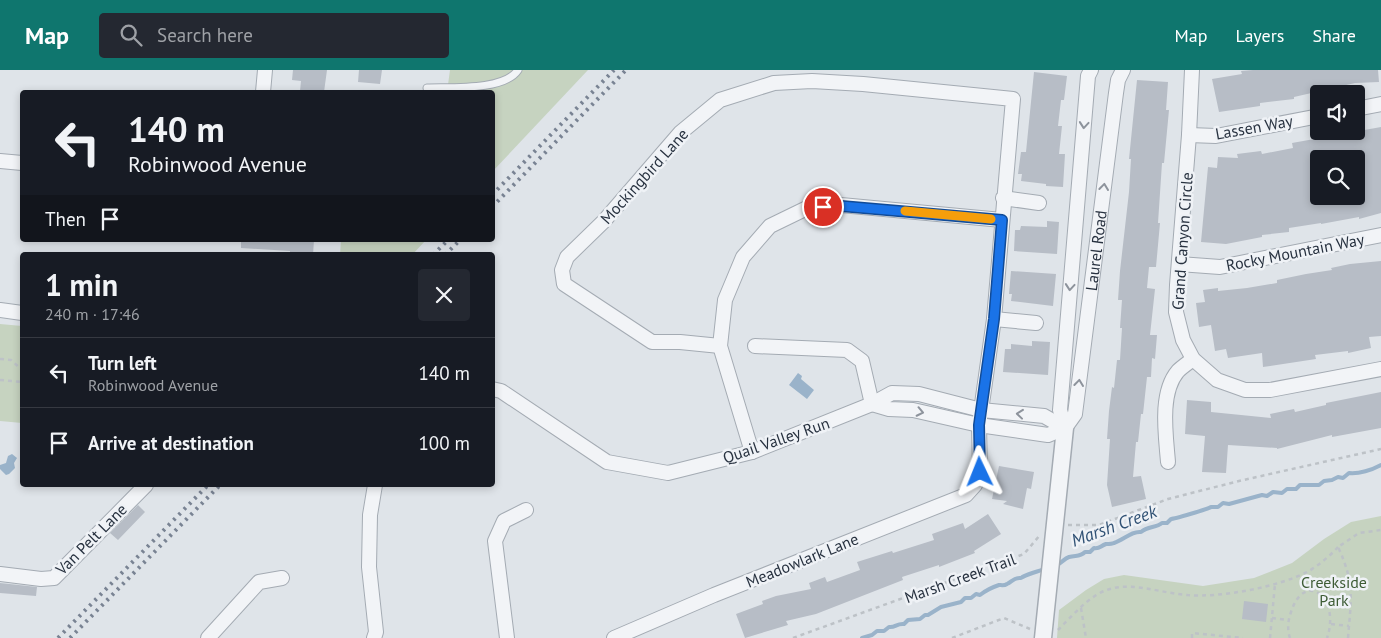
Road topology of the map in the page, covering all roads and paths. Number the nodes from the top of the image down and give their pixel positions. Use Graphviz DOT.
graph roads {
  1 [pos="265,70"];
  2 [pos="518,70"];
  3 [pos="1091,70"];
  4 [pos="1123,70"];
  5 [pos="1192,70"];
  6 [pos="427,88"];
  7 [pos="263,90"];
  8 [pos="1381,104"];
  9 [pos="1365,107"];
  10 [pos="1310,118"];
  11 [pos="1189,134"];
  12 [pos="0,161"];
  13 [pos="20,163"];
  14 [pos="1003,198"];
  15 [pos="1039,203"];
  16 [pos="1002,220"];
  17 [pos="1381,235"];
  18 [pos="1178,264"];
  19 [pos="0,310"];
  20 [pos="20,313"];
  21 [pos="994,319"];
  22 [pos="1036,323"];
  23 [pos="720,346"];
  24 [pos="755,346"];
  25 [pos="0,359"];
  26 [pos="1193,359"];
  27 [pos="20,368"];
  28 [pos="1381,369"];
  29 [pos="0,380"];
  30 [pos="20,382"];
  31 [pos="495,389"];
  32 [pos="872,404"];
  33 [pos="981,410"];
  34 [pos="979,425"];
  35 [pos="1065,428"];
  36 [pos="1381,448"];
  37 [pos="752,452"];
  38 [pos="1168,462"];
  39 [pos="144,487"];
  40 [pos="375,487"];
  41 [pos="526,510"];
  42 [pos="1054,526"];
  43 [pos="1381,530"];
  44 [pos="1338,547"];
  45 [pos="0,574"];
  46 [pos="282,578"];
  47 [pos="1275,584"];
  48 [pos="1081,608"];
  49 [pos="1272,618"];
  50 [pos="1289,620"];
  51 [pos="1331,624"];
  52 [pos="1349,626"];
  53 [pos="1044,636"];
  54 [pos="208,638"];
  55 [pos="374,638"];
  56 [pos="507,638"];
  57 [pos="614,638"];
  58 [pos="794,638"];
  59 [pos="952,638"];
  60 [pos="1086,638"];
  61 [pos="1192,638"];
  62 [pos="1243,638"];
  63 [pos="1270,638"];
  64 [pos="1290,638"];
  65 [pos="1327,638"];
  66 [pos="1348,638"];
  1 -- 7 [label="street"];
  2 -- 6 [label="lane"];
  3 -- 35 [label="street, Laurel Road, one-way"];
  35 -- 4 [label="street, Laurel Road, one-way"];
  5 -- 11 [label="street, Grand Canyon Circle"];
  8 -- 9 [label="street"];
  10 -- 11 [label="street, Lassen Way"];
  11 -- 18 [label="street, Grand Canyon Circle"];
  12 -- 13 [label="street"];
  14 -- 15 [label="street"];
  14 -- 16 [label="street"];
  14 -- 23 [label="street, Mockingbird Lane"];
  16 -- 21 [label="street"];
  16 -- 23 [label="street"];
  17 -- 18 [label="street, Rocky Mountain Way"];
  18 -- 26 [label="street, Grand Canyon Circle"];
  19 -- 20 [label="street"];
  21 -- 22 [label="street"];
  21 -- 33 [label="street"];
  23 -- 37 [label="street"];
  24 -- 32 [label="street"];
  25 -- 27 [label="path"];
  26 -- 28 [label="street, Grand Canyon Circle"];
  26 -- 38 [label="street"];
  29 -- 30 [label="path"];
  31 -- 37 [label="street, Quail Valley Run"];
  32 -- 33 [label="street, Quail Valley Run"];
  32 -- 34 [label="street, one-way"];
  32 -- 37 [label="street, Quail Valley Run"];
  33 -- 34 [label="street"];
  35 -- 33 [label="street, Quail Valley Run, one-way"];
  34 -- 35 [label="street"];
  34 -- 57 [label="street, Meadowlark Lane"];
  35 -- 42 [label="street, Laurel Road"];
  36 -- 42 [label="path"];
  39 -- 45 [label="street, Van Pelt Lane"];
  40 -- 55 [label="street"];
  41 -- 56 [label="street"];
  42 -- 53 [label="street, Laurel Road"];
  42 -- 58 [label="path, Marsh Creek Trail"];
  43 -- 44 [label="path"];
  44 -- 47 [label="path"];
  44 -- 52 [label="path"];
  46 -- 54 [label="street"];
  47 -- 48 [label="path"];
  47 -- 49 [label="path"];
  48 -- 53 [label="path"];
  48 -- 60 [label="path"];
  49 -- 50 [label="path"];
  49 -- 63 [label="path"];
  50 -- 51 [label="path"];
  50 -- 64 [label="path"];
  51 -- 52 [label="path"];
  51 -- 65 [label="path"];
  52 -- 66 [label="path"];
  53 -- 59 [label="path"];
  61 -- 62 [label="path"];
}
